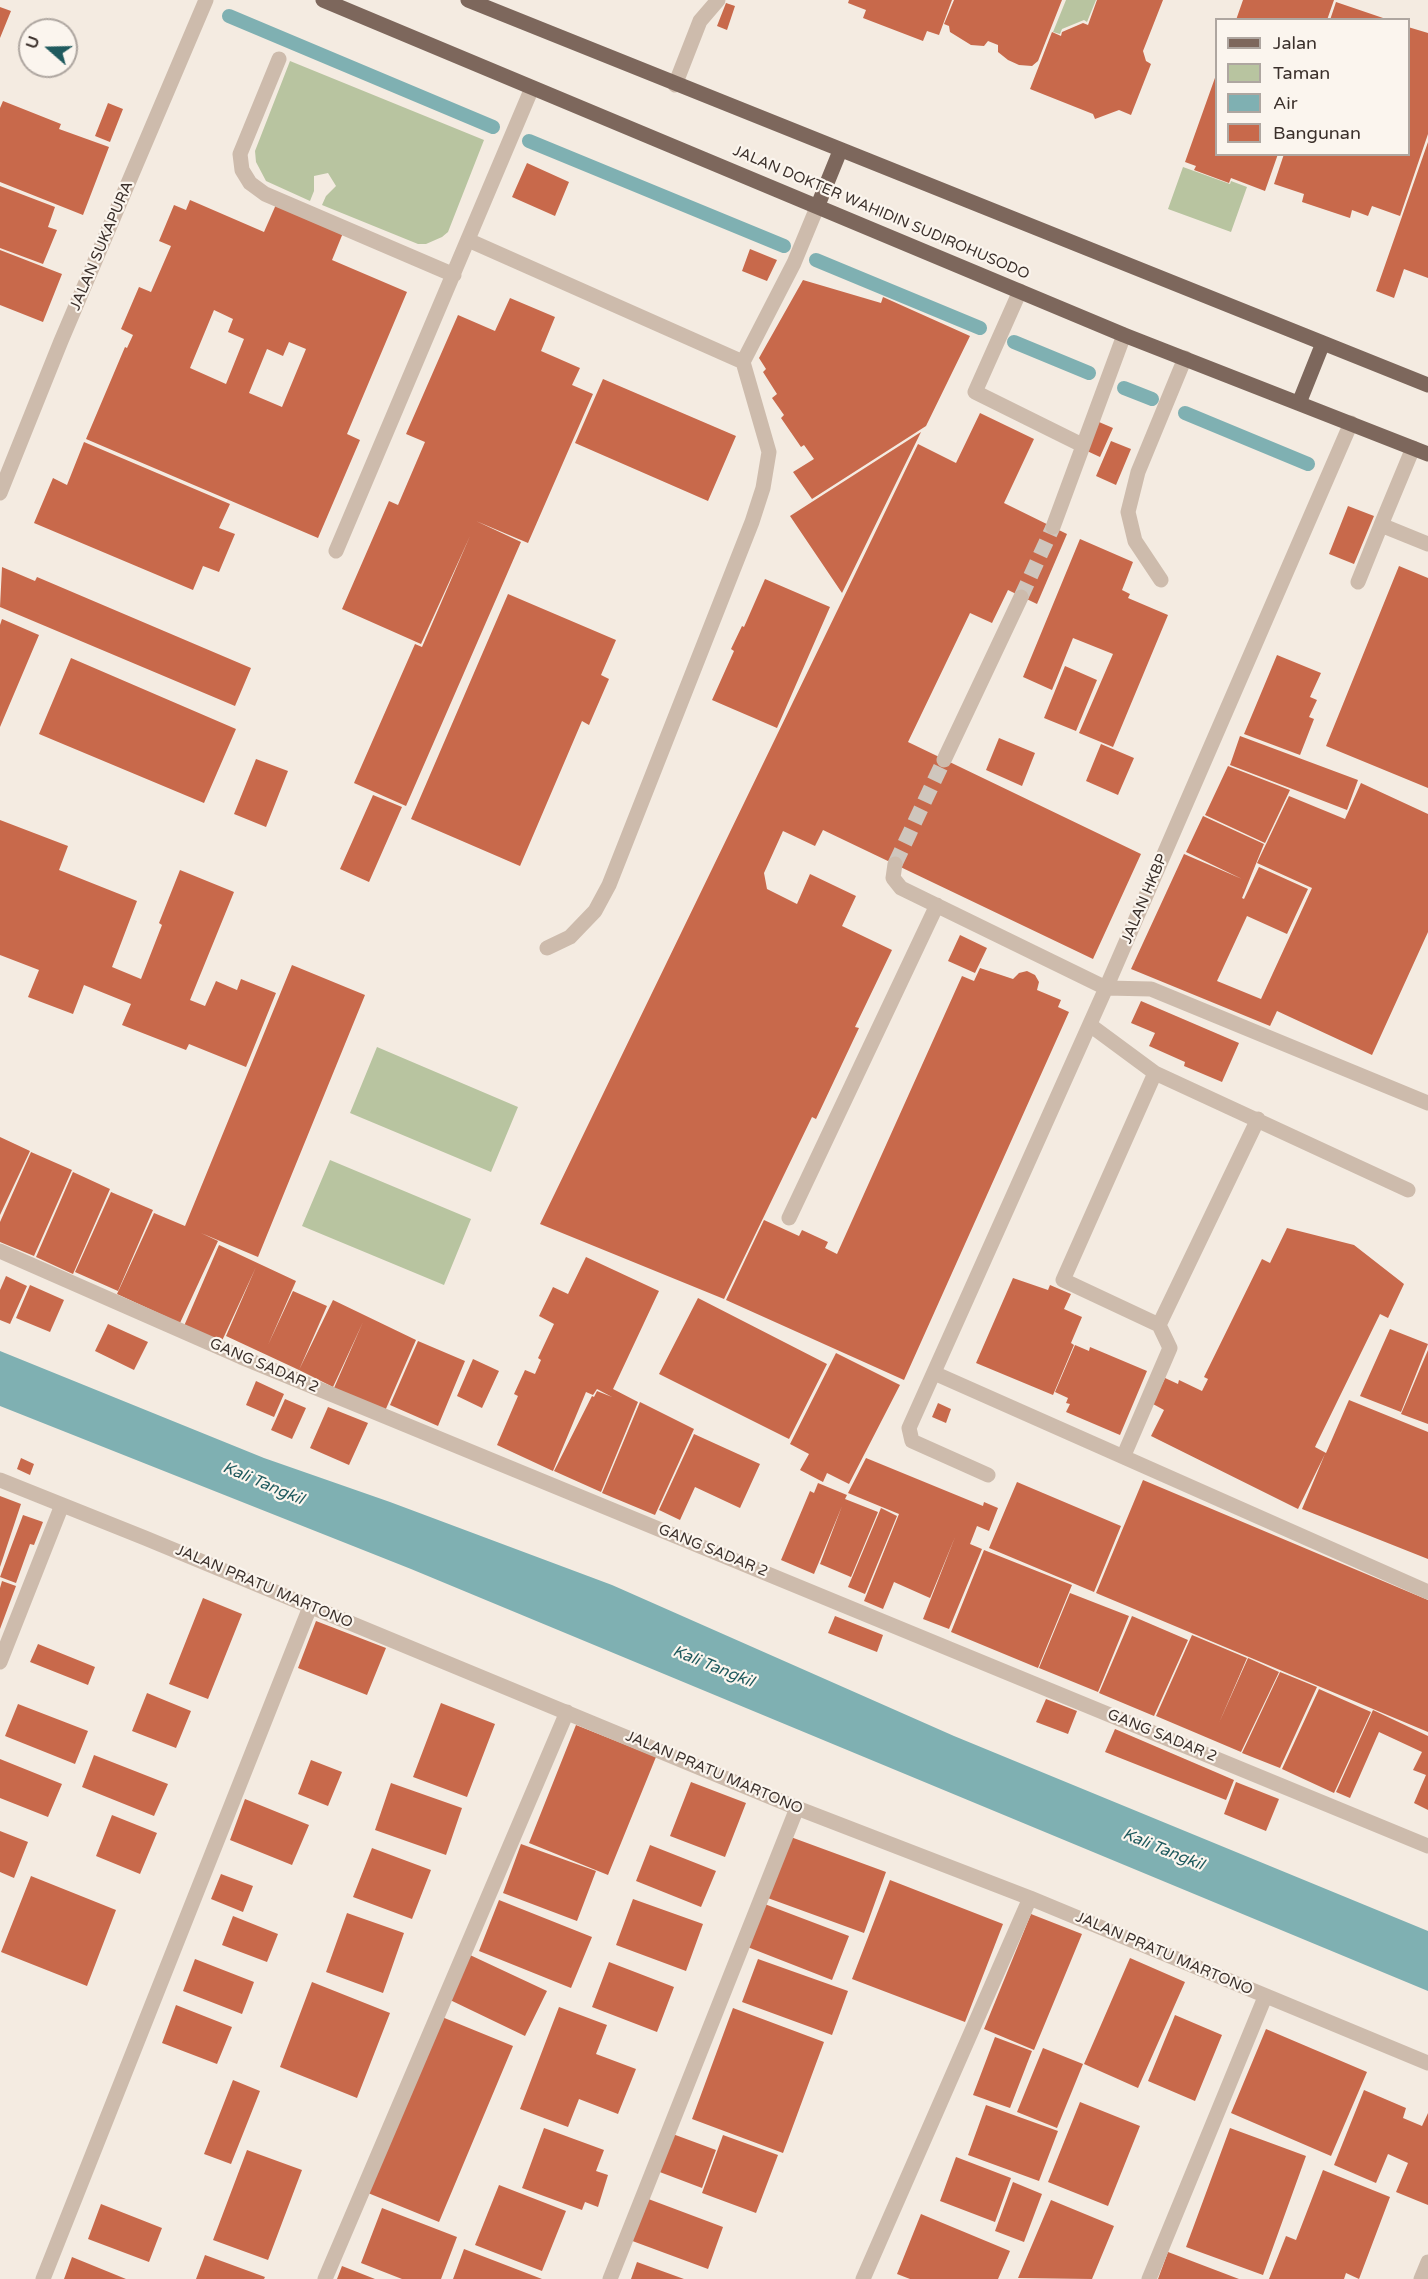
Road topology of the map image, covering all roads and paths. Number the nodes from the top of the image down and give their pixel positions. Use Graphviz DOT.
graph roads {
  1 [pos="206,0"];
  2 [pos="322,0"];
  3 [pos="468,0"];
  4 [pos="718,0"];
  5 [pos="279,59"];
  6 [pos="675,85"];
  7 [pos="532,88"];
  8 [pos="840,151"];
  9 [pos="818,205"];
  10 [pos="468,240"];
  11 [pos="454,275"];
  12 [pos="1020,291"];
  13 [pos="1124,335"];
  14 [pos="1323,344"];
  15 [pos="1185,358"];
  16 [pos="743,362"];
  17 [pos="1428,385"];
  18 [pos="1299,403"];
  19 [pos="1351,423"];
  20 [pos="1082,445"];
  21 [pos="1413,448"];
  22 [pos="1428,454"];
  23 [pos="0,493"];
  24 [pos="1381,525"];
  25 [pos="1053,527"];
  26 [pos="1428,544"];
  27 [pos="336,551"];
  28 [pos="1161,580"];
  29 [pos="1358,582"];
  30 [pos="1021,597"];
  31 [pos="944,760"];
  32 [pos="895,864"];
  33 [pos="937,905"];
  34 [pos="547,948"];
  35 [pos="1106,988"];
  36 [pos="1090,1025"];
  37 [pos="1155,1073"];
  38 [pos="1428,1102"];
  39 [pos="1258,1119"];
  40 [pos="1408,1190"];
  41 [pos="789,1218"];
  42 [pos="0,1251"];
  43 [pos="1159,1325"];
  44 [pos="933,1373"];
  45 [pos="1124,1455"];
  46 [pos="988,1475"];
  47 [pos="0,1480"];
  48 [pos="62,1505"];
  49 [pos="1428,1592"];
  50 [pos="310,1607"];
  51 [pos="0,1662"];
  52 [pos="567,1712"];
  53 [pos="797,1808"];
  54 [pos="1428,1846"];
  55 [pos="1030,1898"];
  56 [pos="1265,1997"];
  57 [pos="1428,2063"];
  58 [pos="1428,2262"];
  59 [pos="43,2279"];
  60 [pos="325,2279"];
  61 [pos="610,2279"];
  62 [pos="863,2279"];
  63 [pos="1149,2279"];
  64 [pos="1421,2279"];
  1 -- 23 [label="street, JALAN SUKAPURA"];
  2 -- 7 [label="main road, JALAN DOKTER WAHIDIN SUDIROHUSODO"];
  3 -- 6 [label="main road"];
  4 -- 6 [label="street"];
  5 -- 11 [label="street"];
  6 -- 8 [label="main road"];
  7 -- 9 [label="main road, JALAN DOKTER WAHIDIN SUDIROHUSODO"];
  7 -- 10 [label="street"];
  8 -- 9 [label="main road"];
  8 -- 14 [label="main road"];
  9 -- 12 [label="main road, JALAN DOKTER WAHIDIN SUDIROHUSODO"];
  9 -- 16 [label="street"];
  10 -- 11 [label="street"];
  10 -- 16 [label="street"];
  11 -- 27 [label="street"];
  12 -- 13 [label="main road, JALAN DOKTER WAHIDIN SUDIROHUSODO"];
  12 -- 20 [label="street"];
  13 -- 15 [label="main road, JALAN DOKTER WAHIDIN SUDIROHUSODO"];
  13 -- 20 [label="street"];
  14 -- 17 [label="main road"];
  14 -- 18 [label="main road"];
  15 -- 18 [label="main road, JALAN DOKTER WAHIDIN SUDIROHUSODO"];
  15 -- 28 [label="street"];
  16 -- 34 [label="street"];
  18 -- 19 [label="main road, JALAN DOKTER WAHIDIN SUDIROHUSODO"];
  19 -- 21 [label="main road, JALAN DOKTER WAHIDIN SUDIROHUSODO"];
  19 -- 35 [label="street, JALAN HKBP"];
  20 -- 25 [label="street"];
  21 -- 22 [label="main road, JALAN DOKTER WAHIDIN SUDIROHUSODO"];
  21 -- 24 [label="street"];
  24 -- 26 [label="street"];
  24 -- 29 [label="street"];
  30 -- 31 [label="street"];
  32 -- 33 [label="street"];
  33 -- 35 [label="street"];
  33 -- 41 [label="street"];
  35 -- 36 [label="street, JALAN HKBP"];
  35 -- 38 [label="street"];
  36 -- 37 [label="street"];
  36 -- 44 [label="street, JALAN HKBP"];
  37 -- 39 [label="street"];
  37 -- 43 [label="street"];
  39 -- 40 [label="street"];
  39 -- 43 [label="street"];
  42 -- 54 [label="street, GANG SADAR 2"];
  43 -- 45 [label="street"];
  44 -- 45 [label="street"];
  44 -- 46 [label="street, JALAN HKBP"];
  45 -- 49 [label="street"];
  47 -- 48 [label="street, JALAN PRATU MARTONO"];
  48 -- 50 [label="street, JALAN PRATU MARTONO"];
  48 -- 51 [label="street"];
  50 -- 52 [label="street, JALAN PRATU MARTONO"];
  50 -- 59 [label="street"];
  52 -- 53 [label="street, JALAN PRATU MARTONO"];
  52 -- 60 [label="street"];
  53 -- 55 [label="street, JALAN PRATU MARTONO"];
  53 -- 61 [label="street"];
  55 -- 56 [label="street, JALAN PRATU MARTONO"];
  55 -- 62 [label="street"];
  56 -- 57 [label="street, JALAN PRATU MARTONO"];
  56 -- 63 [label="street"];
  58 -- 64 [label="street"];
}
